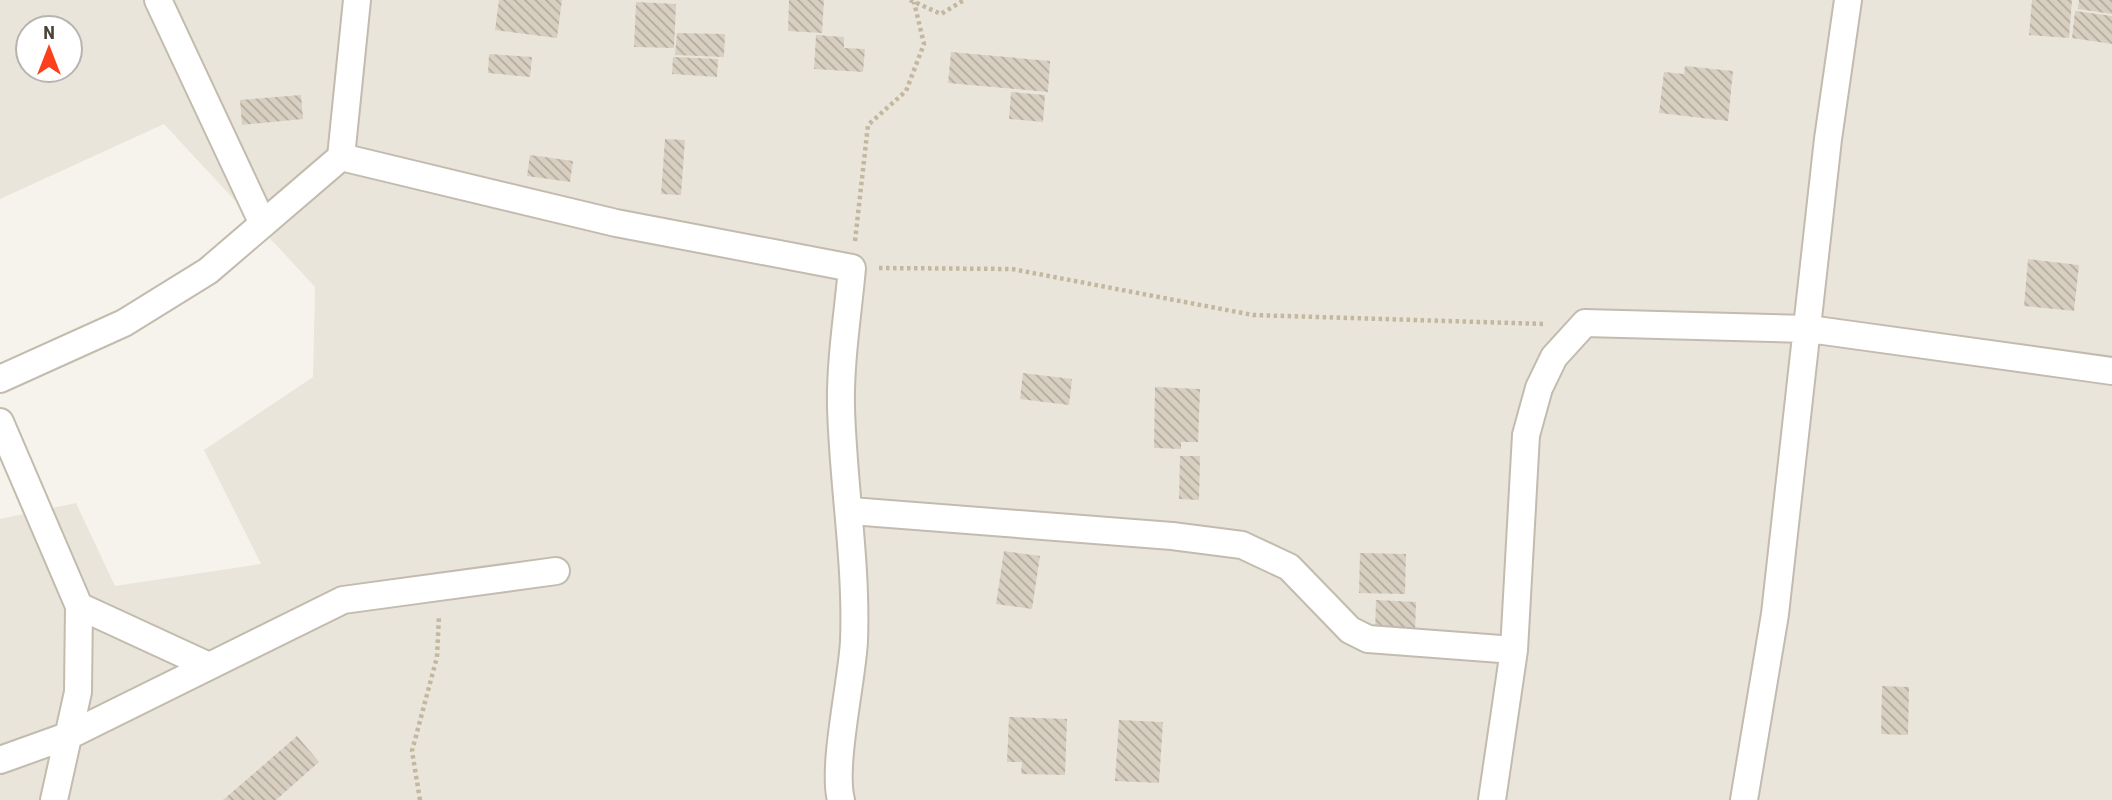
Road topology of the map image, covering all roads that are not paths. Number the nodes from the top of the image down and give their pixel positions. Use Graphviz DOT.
graph roads {
  1 [pos="158,0"];
  2 [pos="357,0"];
  3 [pos="1848,0"];
  4 [pos="341,157"];
  5 [pos="263,224"];
  6 [pos="1809,329"];
  7 [pos="2112,371"];
  8 [pos="0,379"];
  9 [pos="0,422"];
  10 [pos="851,511"];
  11 [pos="556,571"];
  12 [pos="79,606"];
  13 [pos="1514,650"];
  14 [pos="207,665"];
  15 [pos="69,735"];
  16 [pos="0,760"];
  17 [pos="54,800"];
  18 [pos="841,800"];
  19 [pos="1492,800"];
  20 [pos="1744,800"];
  1 -- 5 [label="street"];
  2 -- 4 [label="street"];
  3 -- 6 [label="street"];
  4 -- 5 [label="street"];
  4 -- 10 [label="street"];
  5 -- 8 [label="street"];
  6 -- 7 [label="street"];
  6 -- 13 [label="street"];
  6 -- 20 [label="street"];
  9 -- 12 [label="street"];
  10 -- 13 [label="street"];
  10 -- 18 [label="street"];
  11 -- 14 [label="street"];
  12 -- 14 [label="street"];
  12 -- 15 [label="street"];
  13 -- 19 [label="street"];
  14 -- 15 [label="street"];
  15 -- 16 [label="street"];
  15 -- 17 [label="street"];
}
